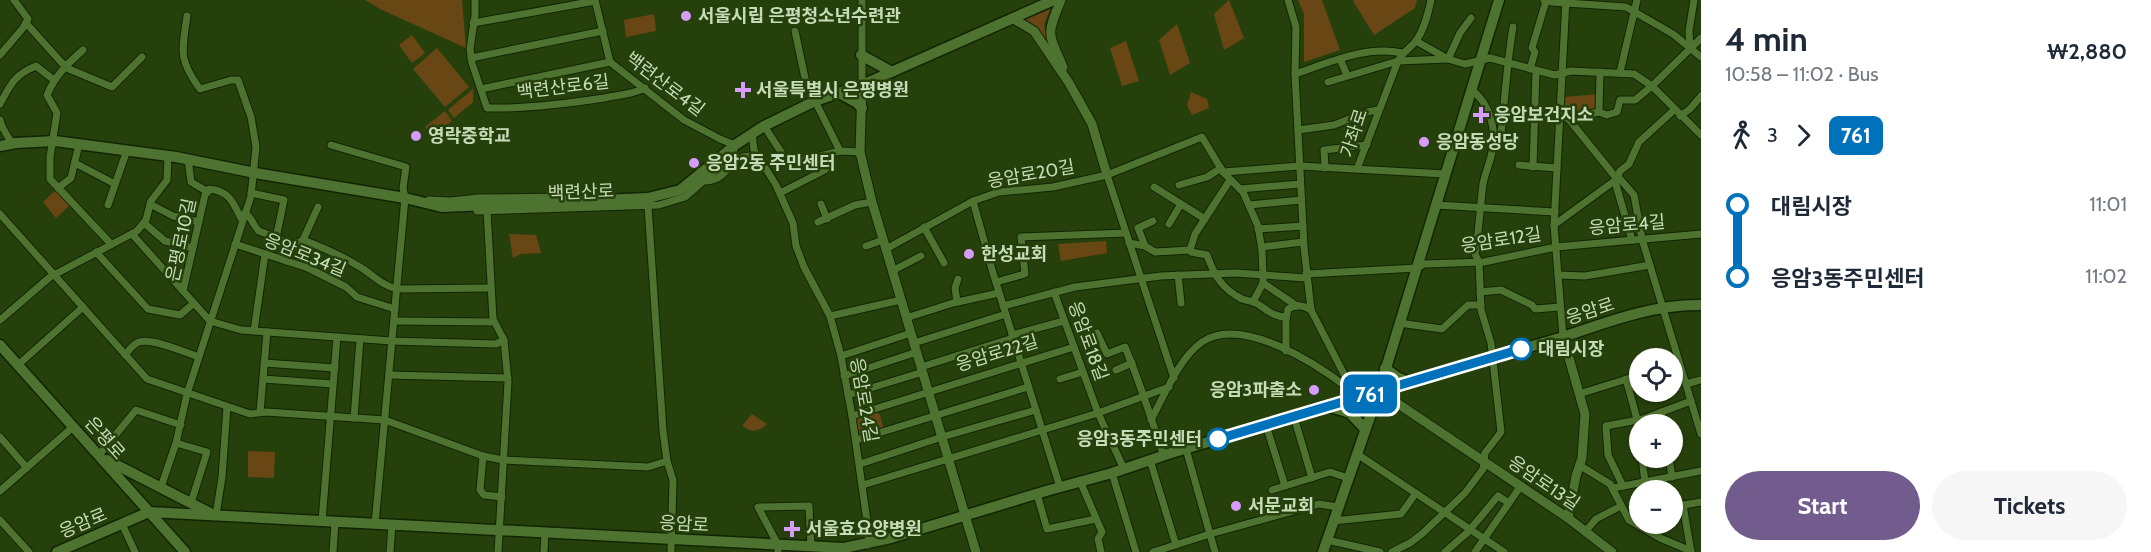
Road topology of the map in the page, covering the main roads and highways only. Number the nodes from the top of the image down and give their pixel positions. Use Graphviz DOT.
graph roads {
  1 [pos="1054,0"];
  2 [pos="1499,0"];
  3 [pos="861,55"];
  4 [pos="892,72"];
  5 [pos="841,94"];
  6 [pos="862,108"];
  7 [pos="0,146"];
  8 [pos="1701,305"];
  9 [pos="0,345"];
  10 [pos="1385,368"];
  11 [pos="1409,382"];
  12 [pos="1378,391"];
  13 [pos="1327,407"];
  14 [pos="1365,429"];
  15 [pos="99,455"];
  16 [pos="149,512"];
  17 [pos="216,515"];
  18 [pos="716,547"];
  19 [pos="778,549"];
  20 [pos="855,549"];
  21 [pos="57,552"];
  22 [pos="185,552"];
  23 [pos="1323,552"];
  1 -- 4 [label="main road, 백련산로"];
  2 -- 10 [label="main road"];
  3 -- 4 [label="main road"];
  4 -- 5 [label="main road, 백련산로"];
  5 -- 6 [label="main road"];
  5 -- 7 [label="main road, 백련산로"];
  8 -- 11 [label="main road, 응암로"];
  9 -- 15 [label="main road, 은평로"];
  10 -- 11 [label="main road"];
  10 -- 12 [label="main road"];
  11 -- 12 [label="main road, 응암로"];
  12 -- 13 [label="main road, 응암로"];
  12 -- 14 [label="main road"];
  13 -- 14 [label="main road"];
  13 -- 20 [label="main road, 응암로"];
  14 -- 23 [label="main road"];
  15 -- 16 [label="main road, 은평로"];
  15 -- 17 [label="main road"];
  16 -- 17 [label="main road, 응암로"];
  16 -- 21 [label="main road, 응암로"];
  16 -- 22 [label="main road, 은평로"];
  17 -- 18 [label="main road, 응암로"];
  18 -- 19 [label="main road, 응암로"];
  19 -- 20 [label="main road, 응암로"];
}
